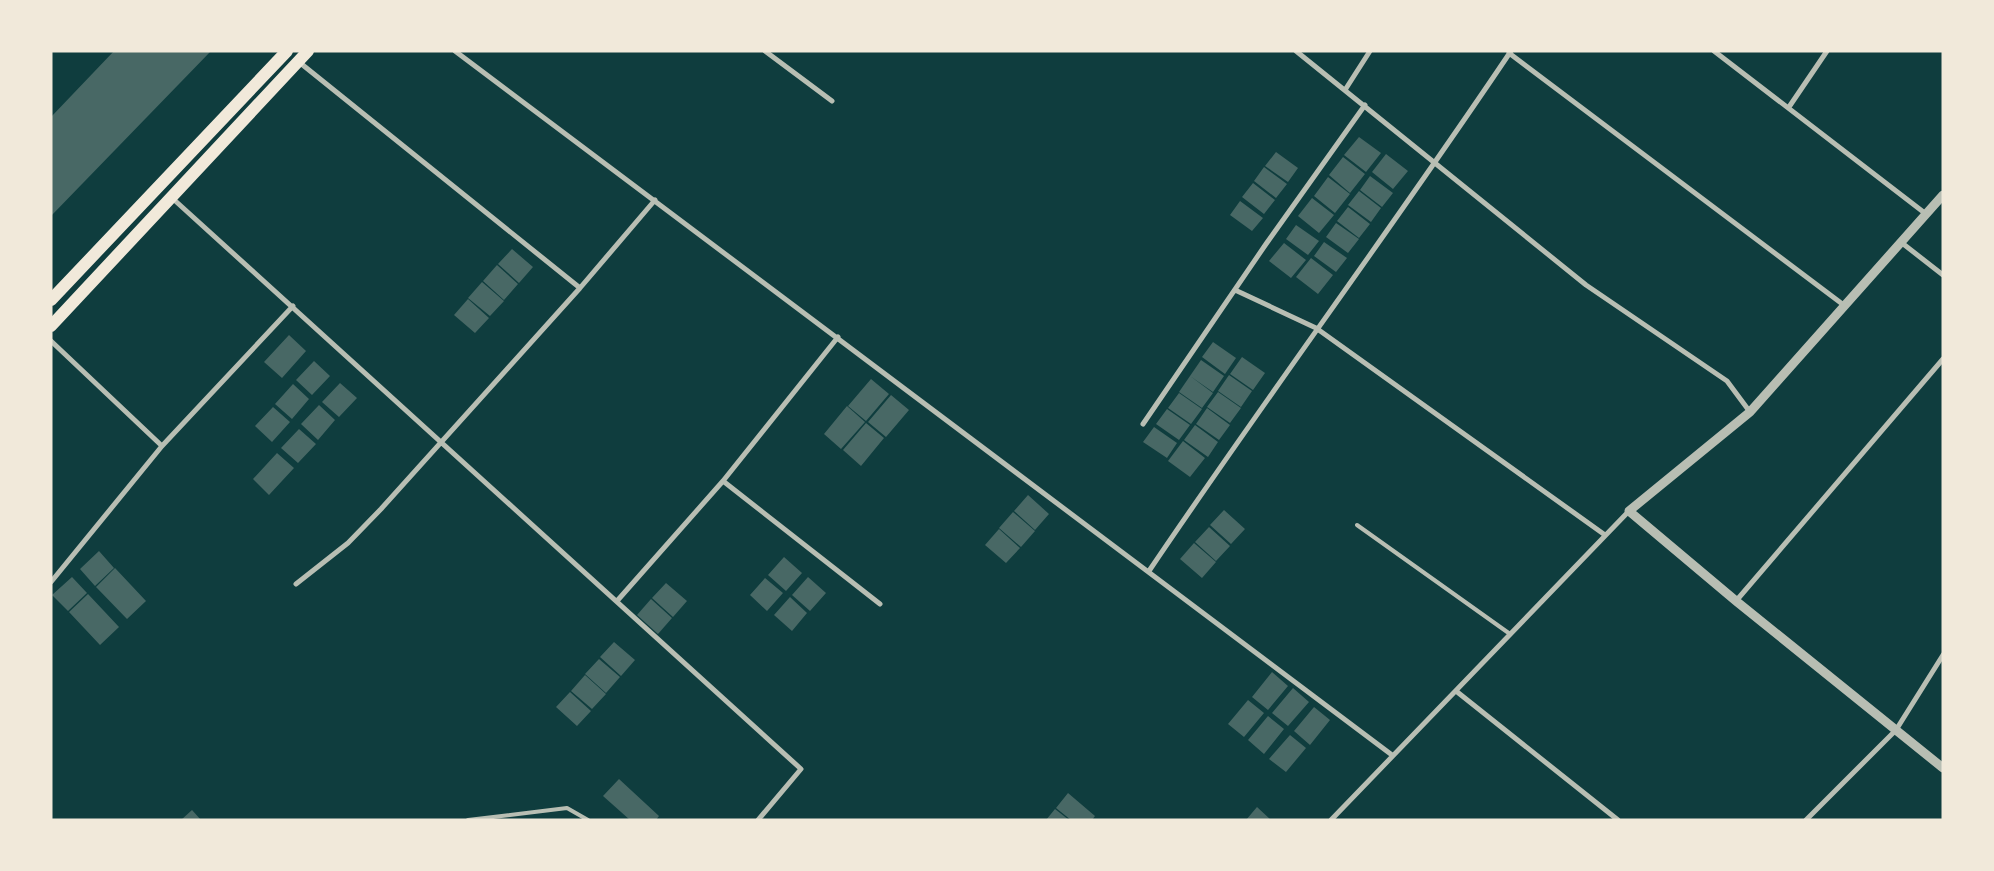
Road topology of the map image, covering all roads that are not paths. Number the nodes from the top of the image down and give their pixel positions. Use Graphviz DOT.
graph roads {
  1 [pos="287,51"];
  2 [pos="308,51"];
  3 [pos="455,51"];
  4 [pos="765,51"];
  5 [pos="1296,51"];
  6 [pos="1370,51"];
  7 [pos="1714,51"];
  8 [pos="1828,51"];
  9 [pos="1510,52"];
  10 [pos="298,62"];
  11 [pos="1346,90"];
  12 [pos="832,101"];
  13 [pos="1366,105"];
  14 [pos="1788,107"];
  15 [pos="1434,165"];
  16 [pos="1943,194"];
  17 [pos="171,197"];
  18 [pos="655,200"];
  19 [pos="1926,214"];
  20 [pos="1902,243"];
  21 [pos="1943,275"];
  22 [pos="580,288"];
  23 [pos="1235,290"];
  24 [pos="51,300"];
  25 [pos="293,306"];
  26 [pos="1845,306"];
  27 [pos="51,326"];
  28 [pos="1316,328"];
  29 [pos="838,337"];
  30 [pos="51,341"];
  31 [pos="1943,359"];
  32 [pos="1750,412"];
  33 [pos="1143,424"];
  34 [pos="442,442"];
  35 [pos="162,446"];
  36 [pos="723,481"];
  37 [pos="1629,511"];
  38 [pos="1357,525"];
  39 [pos="1605,535"];
  40 [pos="1149,572"];
  41 [pos="51,582"];
  42 [pos="296,584"];
  43 [pos="617,601"];
  44 [pos="1736,601"];
  45 [pos="880,604"];
  46 [pos="1510,634"];
  47 [pos="1943,655"];
  48 [pos="1456,691"];
  49 [pos="1896,730"];
  50 [pos="1392,755"];
  51 [pos="1943,768"];
  52 [pos="1335,819"];
  53 [pos="468,820"];
  54 [pos="588,820"];
  55 [pos="758,820"];
  56 [pos="1618,820"];
  57 [pos="1806,820"];
  1 -- 24 [label="main road"];
  2 -- 10 [label="main road"];
  3 -- 18 [label="street"];
  4 -- 12 [label="street"];
  5 -- 11 [label="street"];
  6 -- 11 [label="street"];
  7 -- 14 [label="street"];
  8 -- 14 [label="street"];
  9 -- 15 [label="street"];
  9 -- 26 [label="street"];
  10 -- 17 [label="main road"];
  10 -- 22 [label="street"];
  11 -- 13 [label="street"];
  13 -- 15 [label="street"];
  13 -- 23 [label="street"];
  14 -- 19 [label="street"];
  15 -- 28 [label="street"];
  15 -- 32 [label="street"];
  16 -- 19 [label="street"];
  17 -- 25 [label="street"];
  17 -- 27 [label="main road"];
  18 -- 22 [label="street"];
  18 -- 29 [label="street"];
  19 -- 20 [label="street"];
  20 -- 21 [label="street"];
  20 -- 26 [label="street"];
  22 -- 34 [label="street"];
  23 -- 28 [label="street"];
  23 -- 33 [label="street"];
  25 -- 34 [label="street"];
  25 -- 35 [label="street"];
  26 -- 32 [label="street"];
  28 -- 39 [label="street"];
  28 -- 40 [label="street"];
  29 -- 36 [label="street"];
  29 -- 40 [label="street"];
  30 -- 35 [label="street"];
  31 -- 44 [label="street"];
  32 -- 37 [label="street"];
  34 -- 42 [label="street"];
  34 -- 43 [label="street"];
  35 -- 41 [label="street"];
  36 -- 43 [label="street"];
  36 -- 45 [label="street"];
  37 -- 39 [label="street"];
  37 -- 44 [label="street"];
  38 -- 46 [label="lane"];
  39 -- 46 [label="street"];
  40 -- 50 [label="street"];
  43 -- 55 [label="street"];
  44 -- 49 [label="street"];
  46 -- 48 [label="street"];
  47 -- 49 [label="street"];
  48 -- 50 [label="street"];
  48 -- 56 [label="street"];
  49 -- 51 [label="street"];
  49 -- 57 [label="street"];
  50 -- 52 [label="street"];
  53 -- 54 [label="lane"];
}
